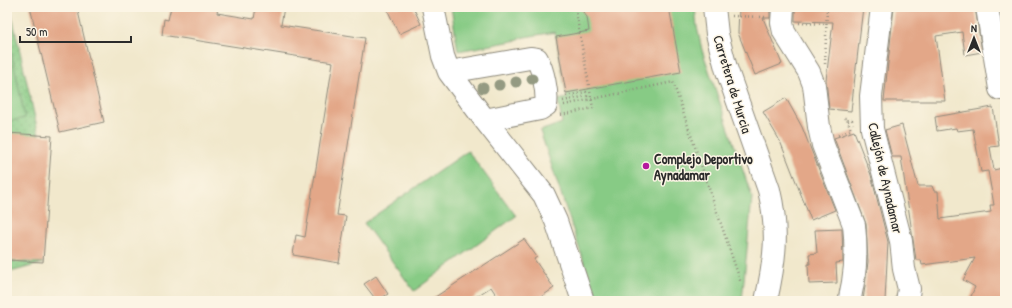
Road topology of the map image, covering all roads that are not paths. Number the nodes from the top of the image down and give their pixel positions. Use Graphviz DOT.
graph roads {
  1 [pos="433,7"];
  2 [pos="882,7"];
  3 [pos="987,7"];
  4 [pos="722,12"];
  5 [pos="788,15"];
  6 [pos="999,41"];
  7 [pos="450,72"];
  8 [pos="1004,92"];
  9 [pos="485,120"];
  10 [pos="583,301"];
  11 [pos="766,301"];
  12 [pos="850,301"];
  13 [pos="907,301"];
  1 -- 7 [label="street"];
  2 -- 13 [label="street, Callejón de Aynadamar"];
  3 -- 6 [label="street"];
  4 -- 11 [label="street, Carretera de Murcia"];
  5 -- 12 [label="street"];
  6 -- 8 [label="street"];
  7 -- 9 [label="street"];
  7 -- 9 [label="street"];
  9 -- 10 [label="street"];
}
